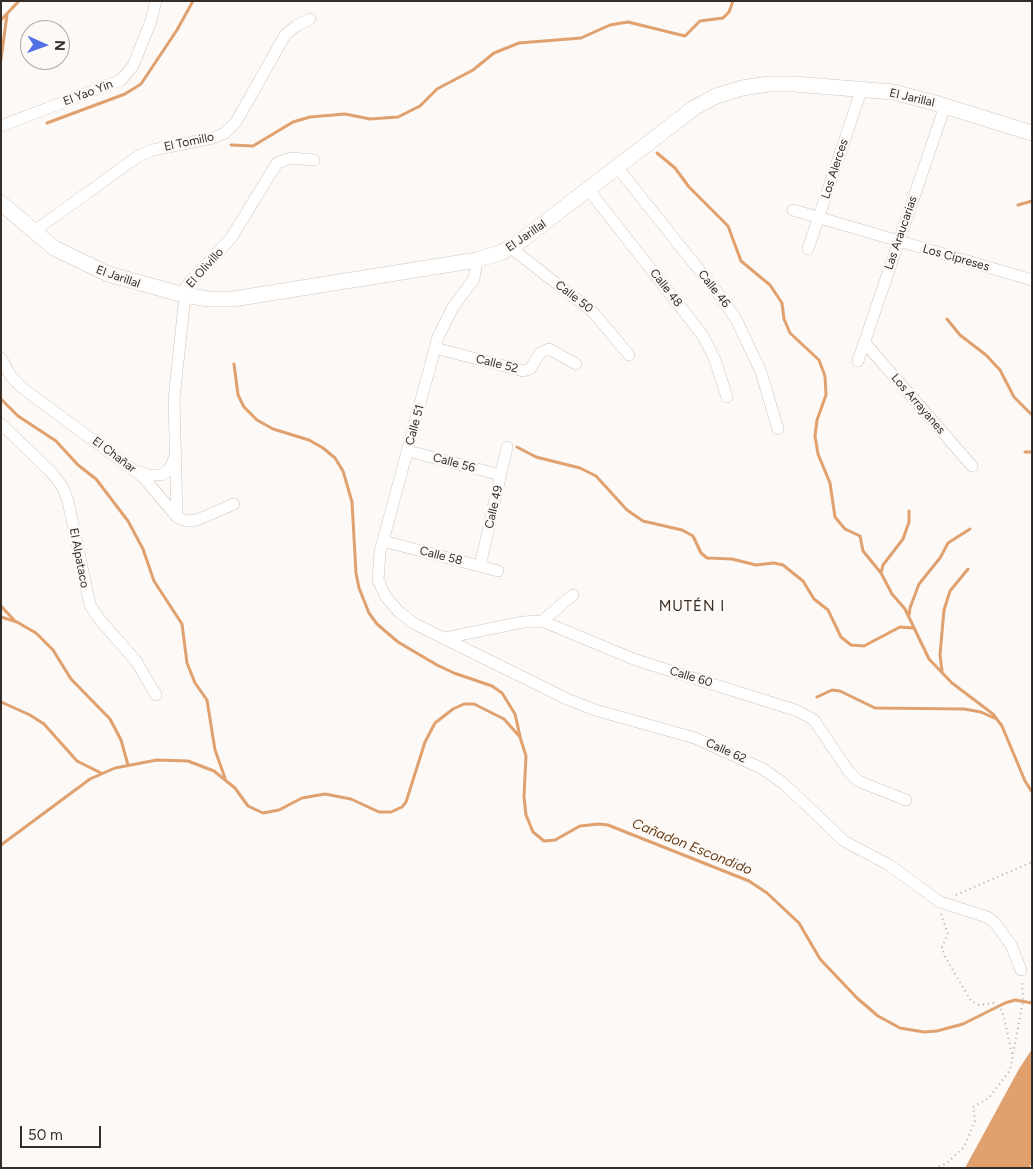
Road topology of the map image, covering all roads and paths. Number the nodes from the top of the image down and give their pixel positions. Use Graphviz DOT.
graph roads {
  1 [pos="156,1"];
  2 [pos="310,19"];
  3 [pos="862,88"];
  4 [pos="945,106"];
  5 [pos="1,126"];
  6 [pos="1032,134"];
  7 [pos="314,160"];
  8 [pos="617,167"];
  9 [pos="588,189"];
  10 [pos="1,203"];
  11 [pos="794,210"];
  12 [pos="819,218"];
  13 [pos="33,232"];
  14 [pos="899,241"];
  15 [pos="511,248"];
  16 [pos="808,249"];
  17 [pos="477,260"];
  18 [pos="1030,279"];
  19 [pos="184,295"];
  20 [pos="864,342"];
  21 [pos="435,348"];
  22 [pos="629,355"];
  23 [pos="1,358"];
  24 [pos="858,361"];
  25 [pos="576,364"];
  26 [pos="727,397"];
  27 [pos="1,424"];
  28 [pos="778,429"];
  29 [pos="507,447"];
  30 [pos="408,451"];
  31 [pos="175,455"];
  32 [pos="972,466"];
  33 [pos="135,471"];
  34 [pos="501,475"];
  35 [pos="234,504"];
  36 [pos="177,517"];
  37 [pos="383,542"];
  38 [pos="480,566"];
  39 [pos="498,571"];
  40 [pos="573,595"];
  41 [pos="386,597"];
  42 [pos="542,622"];
  43 [pos="445,638"];
  44 [pos="156,695"];
  45 [pos="906,800"];
  46 [pos="1032,862"];
  47 [pos="940,902"];
  48 [pos="1022,970"];
  49 [pos="1012,1055"];
  50 [pos="934,1168"];
  1 -- 5 [label="street, El Yao Yin"];
  2 -- 13 [label="street, El Tomillo"];
  3 -- 4 [label="street, El Jarillal"];
  3 -- 8 [label="street, El Jarillal"];
  3 -- 12 [label="street, Los Alerces"];
  4 -- 6 [label="street, El Jarillal"];
  4 -- 14 [label="street, Las Araucarias"];
  7 -- 19 [label="street, El Olivillo"];
  8 -- 9 [label="street, El Jarillal"];
  8 -- 28 [label="street, Calle 46"];
  9 -- 15 [label="street, El Jarillal"];
  9 -- 26 [label="street, Calle 48"];
  10 -- 13 [label="street, El Jarillal"];
  11 -- 12 [label="street, Los Cipreses"];
  12 -- 14 [label="street, Los Cipreses"];
  12 -- 16 [label="street, Los Alerces"];
  13 -- 19 [label="street, El Jarillal"];
  14 -- 18 [label="street, Los Cipreses"];
  14 -- 20 [label="street, Las Araucarias"];
  15 -- 17 [label="street, El Jarillal"];
  15 -- 22 [label="street, Calle 50"];
  17 -- 19 [label="street, El Jarillal"];
  17 -- 21 [label="street, Calle 51"];
  19 -- 31 [label="street, El Olivillo"];
  20 -- 24 [label="street, Las Araucarias"];
  20 -- 32 [label="street, Los Arrayanes"];
  21 -- 25 [label="street, Calle 52"];
  21 -- 30 [label="street, Calle 51"];
  23 -- 33 [label="street, El Chañar"];
  27 -- 44 [label="street, El Alpataco"];
  29 -- 34 [label="street, Calle 49"];
  30 -- 34 [label="street, Calle 56"];
  30 -- 37 [label="street, Calle 51"];
  31 -- 33 [label="street"];
  31 -- 36 [label="street, El Olivillo"];
  33 -- 36 [label="street, El Chañar"];
  34 -- 38 [label="street, Calle 49"];
  35 -- 36 [label="street"];
  37 -- 38 [label="street, Calle 58"];
  37 -- 41 [label="street, Calle 51"];
  38 -- 39 [label="street, Calle 58"];
  40 -- 42 [label="street"];
  41 -- 43 [label="street, Calle 62"];
  42 -- 43 [label="street, Calle 60"];
  42 -- 45 [label="street, Calle 60"];
  43 -- 47 [label="street, Calle 62"];
  46 -- 47 [label="path"];
  47 -- 48 [label="street, Calle 62"];
  47 -- 49 [label="path"];
  48 -- 49 [label="path"];
  49 -- 50 [label="path"];
}
